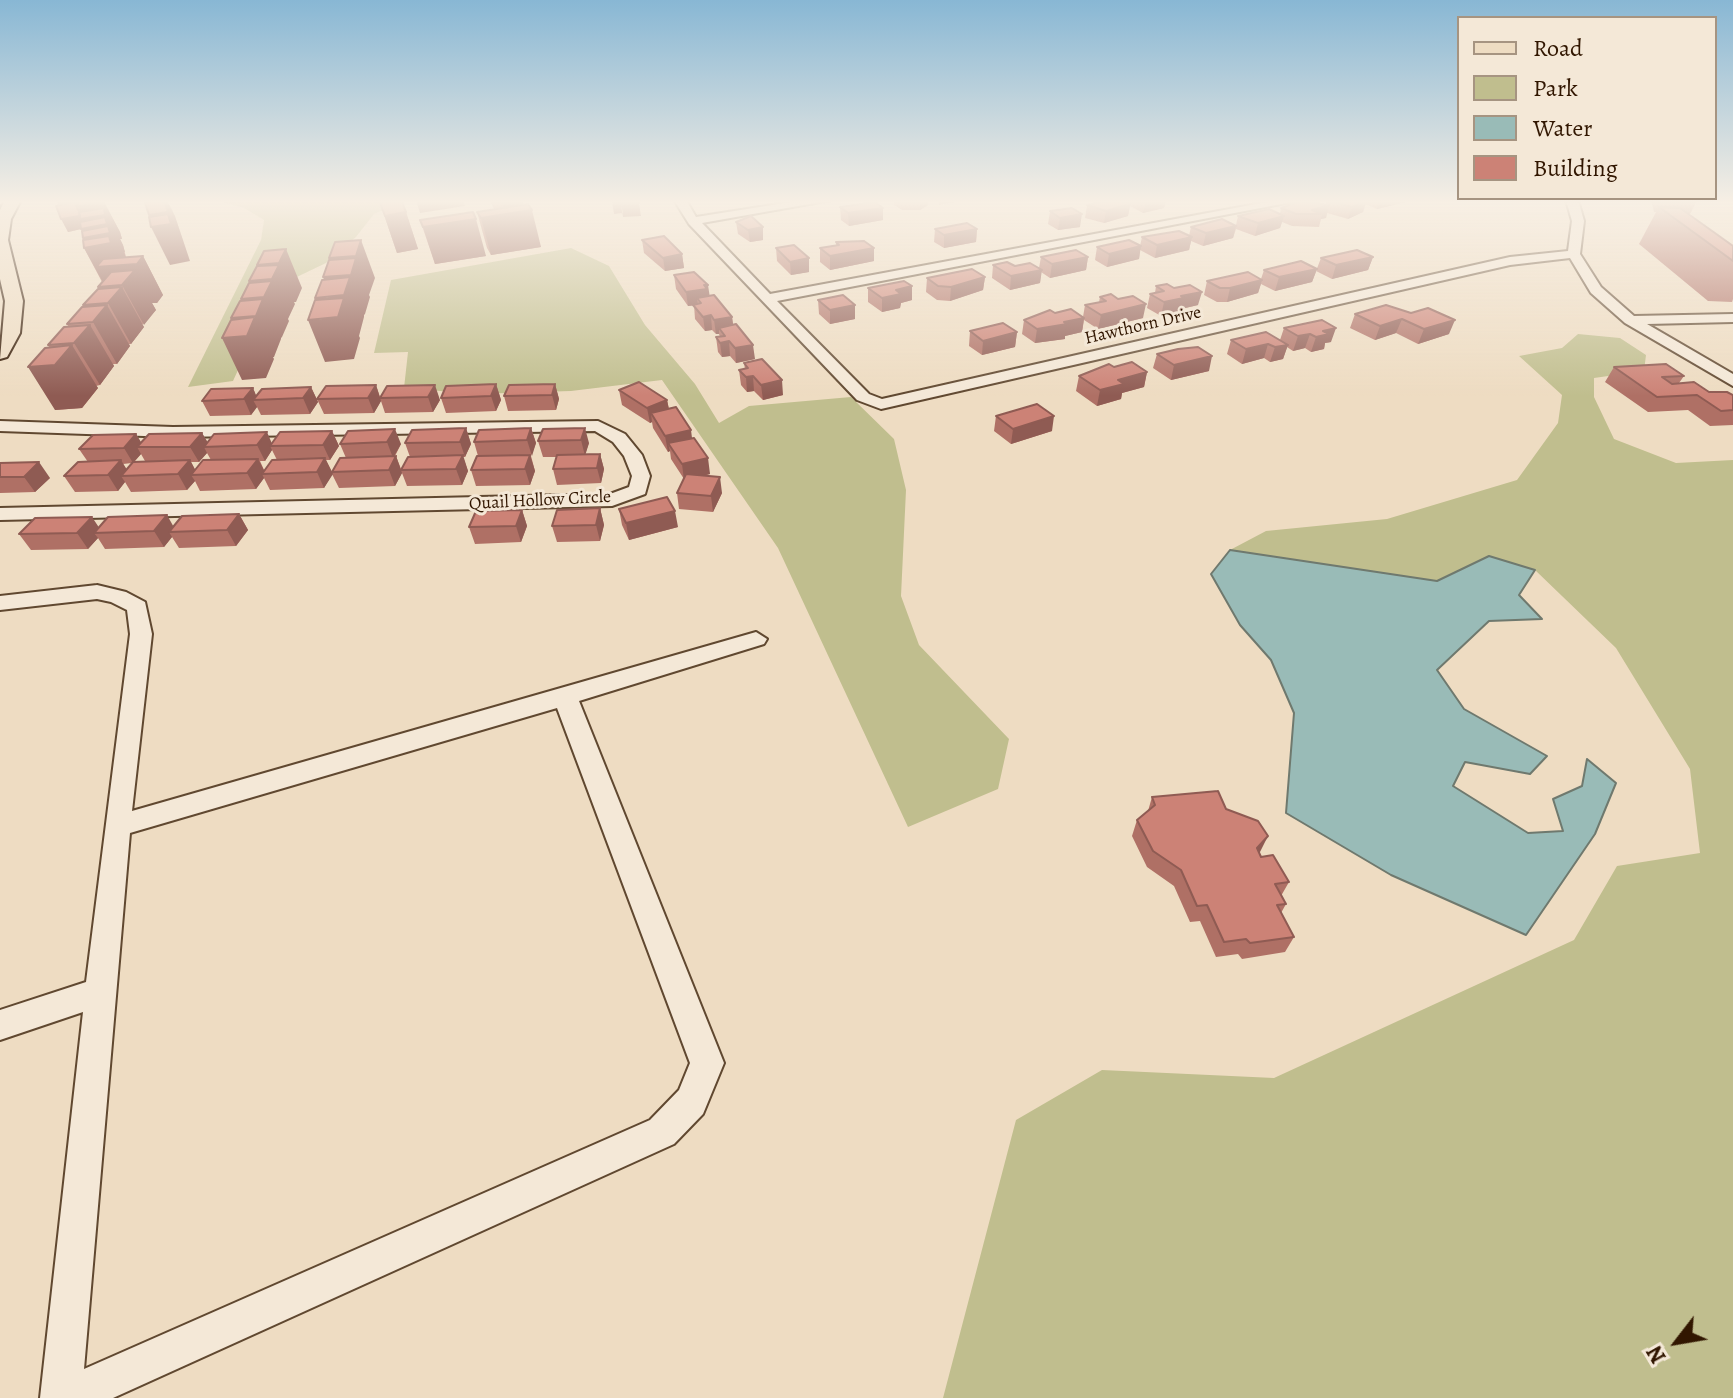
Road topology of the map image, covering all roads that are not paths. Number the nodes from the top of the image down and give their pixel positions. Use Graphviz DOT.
graph roads {
  1 [pos="3,265"];
  2 [pos="735,265"];
  3 [pos="947,265"];
  4 [pos="1492,265"];
  5 [pos="1581,265"];
  6 [pos="767,299"];
  7 [pos="7,304"];
  8 [pos="1733,318"];
  9 [pos="1630,320"];
  10 [pos="0,353"];
  11 [pos="1733,381"];
  12 [pos="0,426"];
  13 [pos="0,514"];
  14 [pos="0,603"];
  15 [pos="756,639"];
  16 [pos="565,697"];
  17 [pos="117,826"];
  18 [pos="100,992"];
  19 [pos="0,1025"];
  20 [pos="64,1398"];
  1 -- 7 [label="main road"];
  2 -- 6 [label="street"];
  3 -- 6 [label="street"];
  4 -- 6 [label="street, Hawthorn Drive"];
  5 -- 9 [label="street"];
  7 -- 10 [label="main road"];
  8 -- 9 [label="street"];
  9 -- 11 [label="street"];
  12 -- 13 [label="street, Quail Hollow Circle"];
  14 -- 17 [label="street"];
  15 -- 16 [label="street"];
  16 -- 17 [label="street"];
  16 -- 20 [label="street"];
  17 -- 18 [label="street"];
  18 -- 19 [label="street"];
  18 -- 20 [label="street"];
}
